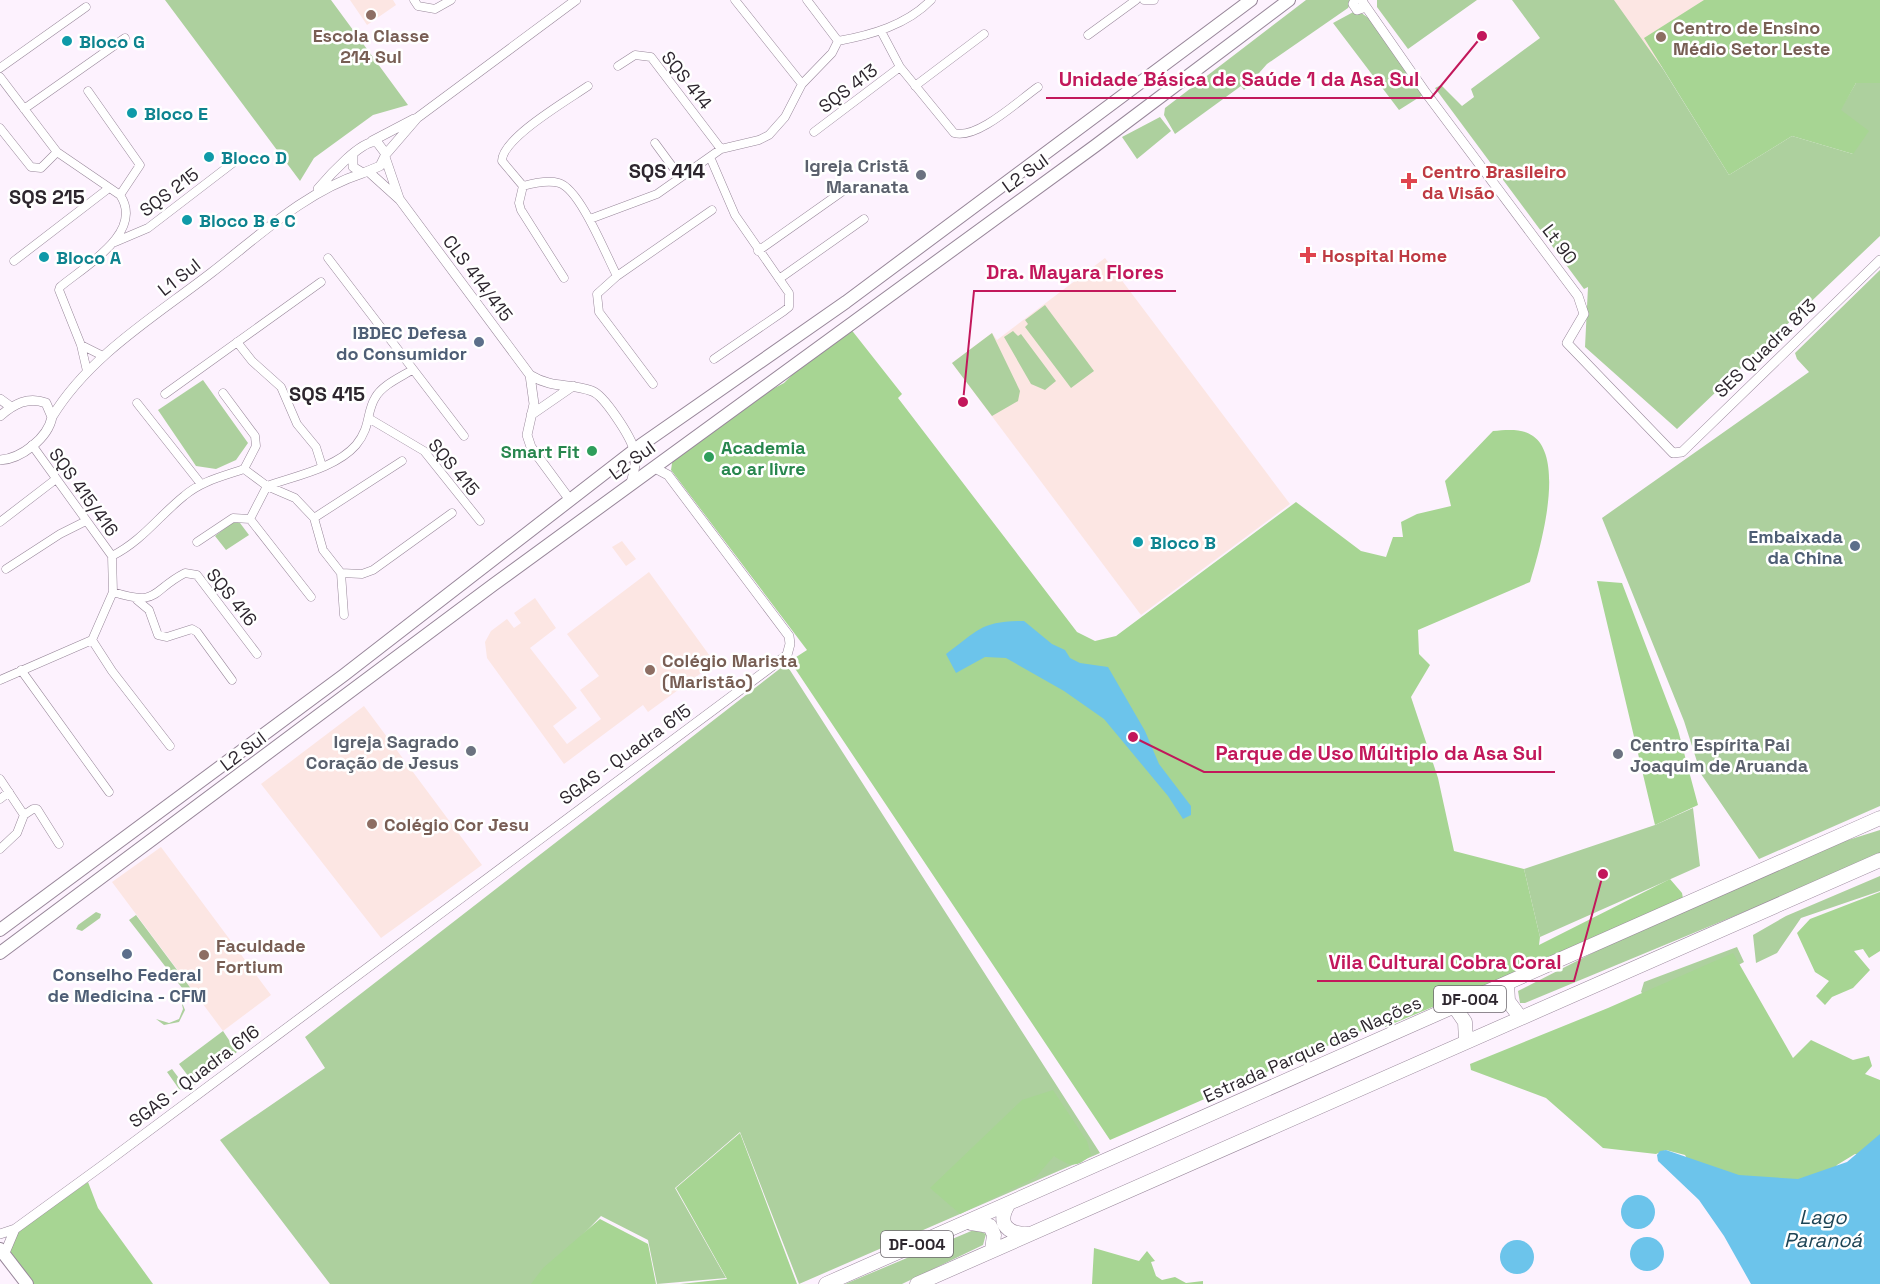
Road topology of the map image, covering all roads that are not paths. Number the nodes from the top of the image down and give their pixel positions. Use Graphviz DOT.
graph roads {
  1 [pos="414,0"];
  2 [pos="452,0"];
  3 [pos="576,0"];
  4 [pos="735,0"];
  5 [pos="807,0"];
  6 [pos="931,0"];
  7 [pos="1136,0"];
  8 [pos="1144,0"];
  9 [pos="1154,0"];
  10 [pos="1251,0"];
  11 [pos="1289,0"];
  12 [pos="1358,3"];
  13 [pos="86,7"];
  14 [pos="1229,17"];
  15 [pos="881,31"];
  16 [pos="1208,32"];
  17 [pos="984,34"];
  18 [pos="1088,35"];
  19 [pos="1241,36"];
  20 [pos="125,38"];
  21 [pos="838,41"];
  22 [pos="1222,50"];
  23 [pos="618,66"];
  24 [pos="900,67"];
  25 [pos="0,68"];
  26 [pos="0,77"];
  27 [pos="802,84"];
  28 [pos="588,86"];
  29 [pos="915,86"];
  30 [pos="1038,87"];
  31 [pos="88,91"];
  32 [pos="24,109"];
  33 [pos="417,118"];
  34 [pos="0,128"];
  35 [pos="814,132"];
  36 [pos="372,141"];
  37 [pos="655,143"];
  38 [pos="721,149"];
  39 [pos="57,152"];
  40 [pos="352,156"];
  41 [pos="386,156"];
  42 [pos="710,157"];
  43 [pos="238,159"];
  44 [pos="366,173"];
  45 [pos="680,177"];
  46 [pos="523,186"];
  47 [pos="109,188"];
  48 [pos="843,191"];
  49 [pos="315,193"];
  50 [pos="120,195"];
  51 [pos="400,200"];
  52 [pos="712,210"];
  53 [pos="590,219"];
  54 [pos="864,219"];
  55 [pos="115,242"];
  56 [pos="758,251"];
  57 [pos="328,258"];
  58 [pos="1880,260"];
  59 [pos="14,261"];
  60 [pos="617,276"];
  61 [pos="564,278"];
  62 [pos="779,279"];
  63 [pos="321,282"];
  64 [pos="237,342"];
  65 [pos="81,345"];
  66 [pos="103,356"];
  67 [pos="714,359"];
  68 [pos="412,370"];
  69 [pos="87,371"];
  70 [pos="530,375"];
  71 [pos="653,384"];
  72 [pos="573,386"];
  73 [pos="68,391"];
  74 [pos="223,393"];
  75 [pos="165,394"];
  76 [pos="0,399"];
  77 [pos="46,403"];
  78 [pos="137,403"];
  79 [pos="11,407"];
  80 [pos="690,411"];
  81 [pos="531,415"];
  82 [pos="0,416"];
  83 [pos="52,417"];
  84 [pos="370,419"];
  85 [pos="703,430"];
  86 [pos="464,436"];
  87 [pos="32,445"];
  88 [pos="634,450"];
  89 [pos="1671,451"];
  90 [pos="667,457"];
  91 [pos="0,460"];
  92 [pos="402,461"];
  93 [pos="322,466"];
  94 [pos="653,467"];
  95 [pos="244,469"];
  96 [pos="668,475"];
  97 [pos="56,479"];
  98 [pos="631,483"];
  99 [pos="201,484"];
  100 [pos="267,486"];
  101 [pos="570,500"];
  102 [pos="452,513"];
  103 [pos="314,518"];
  104 [pos="250,519"];
  105 [pos="86,521"];
  106 [pos="480,521"];
  107 [pos="0,522"];
  108 [pos="197,542"];
  109 [pos="515,544"];
  110 [pos="112,556"];
  111 [pos="526,561"];
  112 [pos="6,569"];
  113 [pos="341,573"];
  114 [pos="113,592"];
  115 [pos="311,597"];
  116 [pos="133,598"];
  117 [pos="344,615"];
  118 [pos="92,640"];
  119 [pos="257,654"];
  120 [pos="21,670"];
  121 [pos="0,680"];
  122 [pos="232,680"];
  123 [pos="170,746"];
  124 [pos="0,779"];
  125 [pos="9,792"];
  126 [pos="109,792"];
  127 [pos="0,799"];
  128 [pos="24,815"];
  129 [pos="1880,818"];
  130 [pos="137,829"];
  131 [pos="149,843"];
  132 [pos="59,844"];
  133 [pos="0,849"];
  134 [pos="1880,860"];
  135 [pos="0,930"];
  136 [pos="393,948"];
  137 [pos="0,953"];
  138 [pos="1507,983"];
  139 [pos="1454,1006"];
  140 [pos="1520,1017"];
  141 [pos="1466,1041"];
  142 [pos="1008,1205"];
  143 [pos="970,1223"];
  144 [pos="15,1229"];
  145 [pos="0,1234"];
  146 [pos="1028,1234"];
  147 [pos="992,1250"];
  148 [pos="2,1252"];
  149 [pos="27,1284"];
  150 [pos="826,1284"];
  151 [pos="917,1284"];
  1 -- 2 [label="street"];
  3 -- 33 [label="street"];
  4 -- 27 [label="street"];
  5 -- 21 [label="street"];
  6 -- 15 [label="street, SQS 413"];
  7 -- 18 [label="street"];
  8 -- 9 [label="street"];
  10 -- 14 [label="main road, L2 Sul"];
  11 -- 19 [label="main road, L2 Sul"];
  12 -- 89 [label="street, Lt 90"];
  13 -- 25 [label="street"];
  14 -- 16 [label="main road, L2 Sul"];
  14 -- 19 [label="main road"];
  15 -- 21 [label="street, SQS 413"];
  15 -- 24 [label="street, SQS 413"];
  16 -- 22 [label="main road"];
  16 -- 80 [label="main road, L2 Sul"];
  17 -- 29 [label="street"];
  19 -- 22 [label="main road, L2 Sul"];
  20 -- 32 [label="street"];
  21 -- 27 [label="street"];
  22 -- 85 [label="main road, L2 Sul"];
  23 -- 38 [label="street, SQS 414"];
  24 -- 29 [label="street, SQS 413"];
  24 -- 35 [label="street, SQS 413"];
  26 -- 32 [label="street, SQS 215"];
  27 -- 38 [label="street"];
  28 -- 46 [label="street"];
  29 -- 30 [label="street, SQS 413"];
  31 -- 50 [label="street, SQS 215"];
  32 -- 39 [label="street, SQS 215"];
  33 -- 36 [label="street"];
  33 -- 41 [label="street"];
  34 -- 39 [label="street"];
  36 -- 40 [label="street"];
  36 -- 41 [label="street"];
  37 -- 45 [label="street"];
  38 -- 42 [label="street"];
  39 -- 47 [label="street, SQS 215"];
  40 -- 44 [label="street"];
  40 -- 49 [label="street, L1 Sul"];
  41 -- 44 [label="street"];
  41 -- 51 [label="street, CLS 414/415"];
  42 -- 45 [label="street"];
  42 -- 56 [label="street"];
  43 -- 55 [label="street, SQS 215"];
  44 -- 49 [label="street, L1 Sul"];
  44 -- 51 [label="street, CLS 414/415"];
  45 -- 53 [label="street"];
  46 -- 53 [label="street"];
  46 -- 61 [label="street"];
  47 -- 50 [label="street, SQS 215"];
  47 -- 59 [label="street"];
  48 -- 56 [label="street"];
  49 -- 66 [label="street, L1 Sul"];
  50 -- 55 [label="street, SQS 215"];
  51 -- 70 [label="street, CLS 414/415"];
  52 -- 60 [label="street"];
  53 -- 60 [label="street"];
  54 -- 62 [label="street"];
  55 -- 65 [label="street, SQS 215"];
  56 -- 62 [label="street"];
  57 -- 68 [label="street, SQS 415"];
  58 -- 89 [label="street, SES Quadra 813"];
  60 -- 71 [label="street"];
  62 -- 67 [label="street"];
  63 -- 64 [label="street"];
  64 -- 75 [label="street"];
  64 -- 93 [label="street"];
  65 -- 66 [label="street"];
  65 -- 69 [label="street, SQS 215"];
  66 -- 69 [label="street, L1 Sul"];
  68 -- 84 [label="street"];
  68 -- 86 [label="street, SQS 415"];
  69 -- 73 [label="street, L1 Sul"];
  70 -- 72 [label="street"];
  70 -- 81 [label="street"];
  72 -- 81 [label="street"];
  72 -- 88 [label="street"];
  73 -- 77 [label="street, L1 Sul"];
  73 -- 83 [label="street, L1 Sul"];
  74 -- 95 [label="street"];
  76 -- 79 [label="street"];
  77 -- 79 [label="street"];
  77 -- 83 [label="street"];
  78 -- 99 [label="street"];
  79 -- 82 [label="street"];
  80 -- 85 [label="main road"];
  80 -- 88 [label="main road, L2 Sul"];
  81 -- 101 [label="street"];
  83 -- 87 [label="street, L1 Sul"];
  84 -- 93 [label="street"];
  84 -- 106 [label="street, SQS 415"];
  85 -- 90 [label="main road, L2 Sul"];
  87 -- 91 [label="street"];
  87 -- 97 [label="street, SQS 415/416"];
  88 -- 98 [label="street"];
  88 -- 101 [label="main road, L2 Sul"];
  90 -- 94 [label="main road, L2 Sul"];
  90 -- 96 [label="street"];
  92 -- 103 [label="street, SQS 415"];
  93 -- 100 [label="street"];
  94 -- 96 [label="street, SGAS - Quadra 615"];
  94 -- 98 [label="main road, L2 Sul"];
  95 -- 99 [label="street"];
  95 -- 100 [label="street"];
  96 -- 136 [label="street, SGAS - Quadra 615"];
  97 -- 105 [label="street, SQS 415/416"];
  97 -- 107 [label="street"];
  98 -- 111 [label="main road, L2 Sul"];
  99 -- 110 [label="street"];
  100 -- 103 [label="street"];
  100 -- 104 [label="street"];
  101 -- 109 [label="main road, L2 Sul"];
  102 -- 113 [label="street, SQS 415"];
  103 -- 113 [label="street"];
  104 -- 108 [label="street"];
  104 -- 115 [label="street"];
  105 -- 110 [label="street, SQS 415/416"];
  105 -- 112 [label="street"];
  109 -- 111 [label="main road"];
  109 -- 130 [label="main road, L2 Sul"];
  110 -- 114 [label="street"];
  111 -- 131 [label="main road, L2 Sul"];
  113 -- 117 [label="street"];
  114 -- 116 [label="street"];
  114 -- 118 [label="street"];
  116 -- 119 [label="street, SQS 416"];
  116 -- 122 [label="street"];
  118 -- 120 [label="street"];
  118 -- 123 [label="street"];
  120 -- 121 [label="street"];
  120 -- 126 [label="street"];
  124 -- 125 [label="street"];
  125 -- 127 [label="street"];
  125 -- 128 [label="street"];
  128 -- 132 [label="street"];
  128 -- 133 [label="street"];
  129 -- 138 [label="highway, Estrada Parque das Nações / DF-004"];
  130 -- 131 [label="main road"];
  130 -- 135 [label="main road, L2 Sul"];
  131 -- 137 [label="main road, L2 Sul"];
  134 -- 140 [label="highway, DF-004"];
  136 -- 144 [label="street, SGAS - Quadra 616"];
  138 -- 139 [label="highway, Estrada Parque das Nações / DF-004"];
  138 -- 140 [label="highway"];
  139 -- 141 [label="highway"];
  139 -- 142 [label="highway, Estrada Parque das Nações / DF-004"];
  140 -- 141 [label="highway, DF-004"];
  141 -- 146 [label="highway, DF-004"];
  142 -- 143 [label="highway, Estrada Parque das Nações / DF-004"];
  142 -- 146 [label="highway"];
  143 -- 147 [label="highway"];
  143 -- 150 [label="highway, Estrada Parque das Nações / DF-004"];
  144 -- 145 [label="street, SGAS - Quadra 616"];
  144 -- 148 [label="street"];
  146 -- 147 [label="highway, DF-004"];
  147 -- 151 [label="highway, DF-004"];
  148 -- 149 [label="main road"];
}
